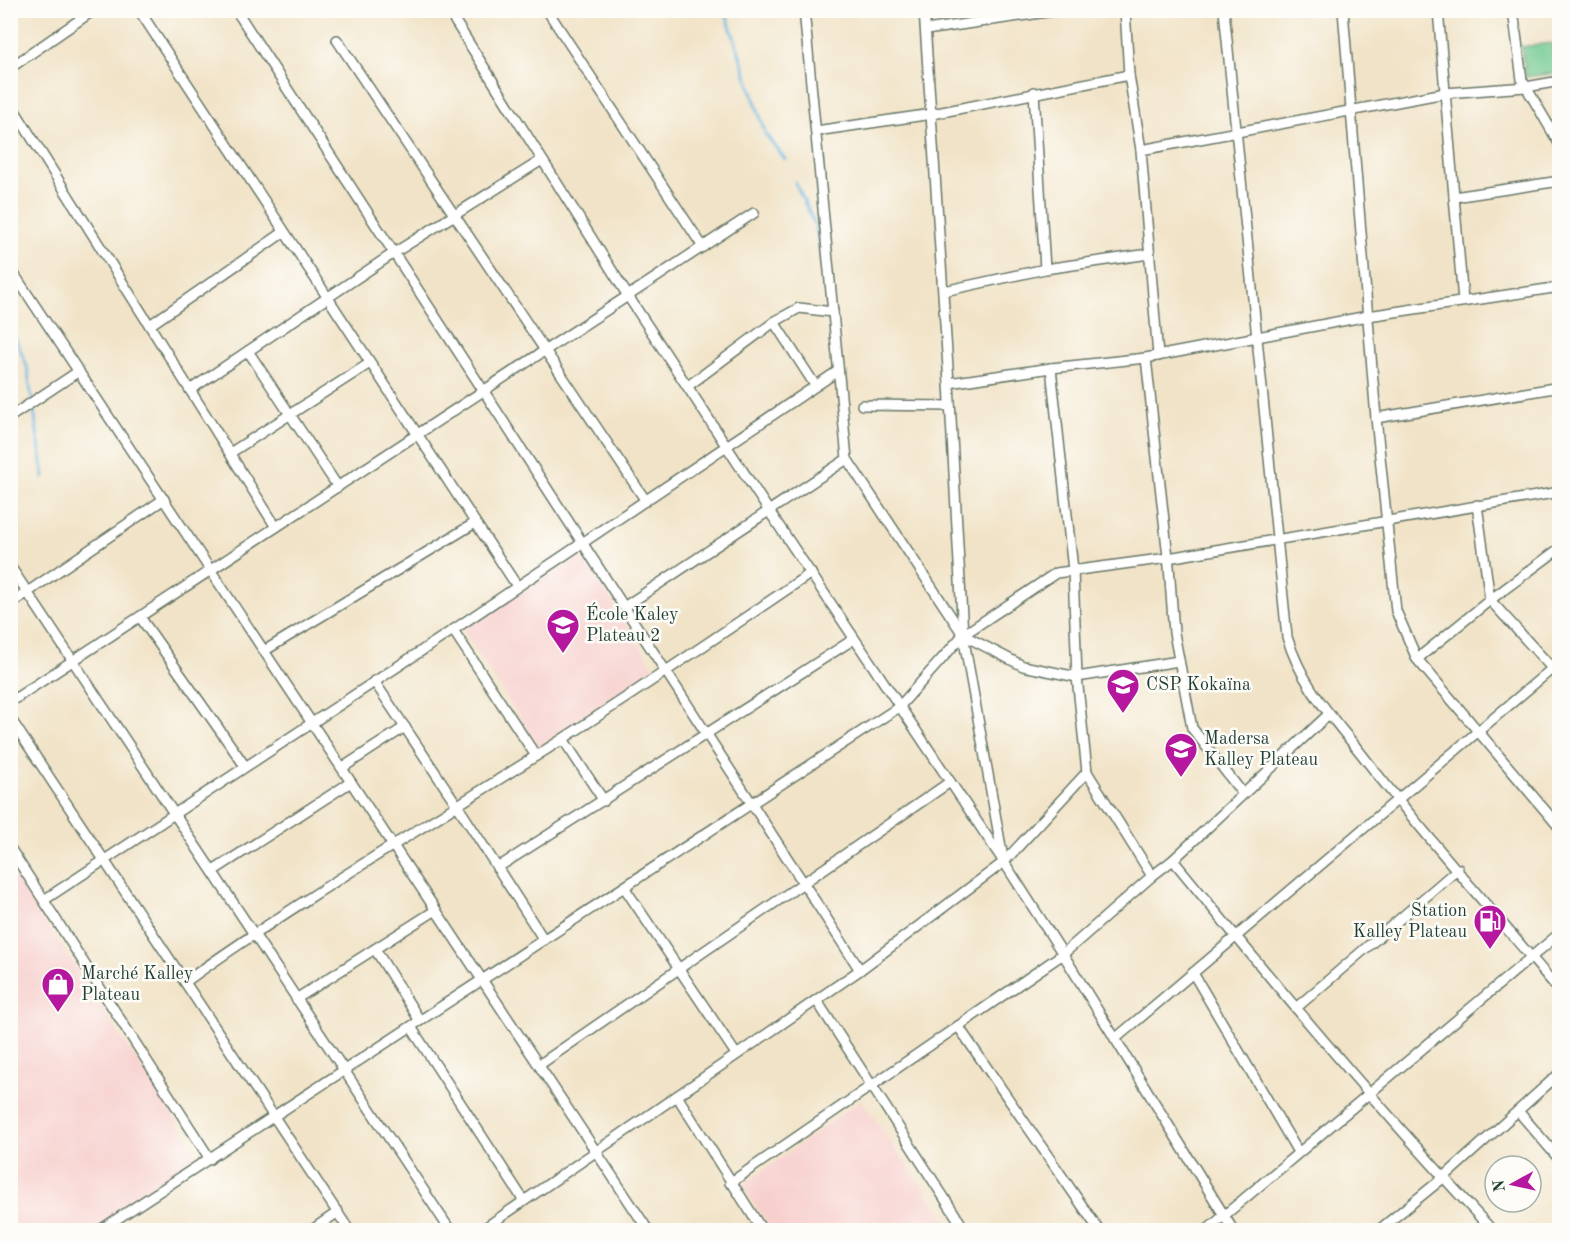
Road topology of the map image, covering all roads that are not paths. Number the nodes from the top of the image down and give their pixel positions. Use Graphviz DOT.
graph roads {
  1 [pos="94,10"];
  2 [pos="139,10"];
  3 [pos="236,10"];
  4 [pos="448,10"];
  5 [pos="547,10"];
  6 [pos="804,10"];
  7 [pos="924,10"];
  8 [pos="1060,10"];
  9 [pos="1125,10"];
  10 [pos="1224,10"];
  11 [pos="1343,10"];
  12 [pos="1438,10"];
  13 [pos="1513,10"];
  14 [pos="926,30"];
  15 [pos="337,40"];
  16 [pos="10,68"];
  17 [pos="1129,75"];
  18 [pos="1560,81"];
  19 [pos="1526,87"];
  20 [pos="1034,92"];
  21 [pos="1445,93"];
  22 [pos="10,103"];
  23 [pos="1352,110"];
  24 [pos="932,114"];
  25 [pos="816,131"];
  26 [pos="1237,131"];
  27 [pos="1560,145"];
  28 [pos="1141,150"];
  29 [pos="542,160"];
  30 [pos="1560,181"];
  31 [pos="1454,197"];
  32 [pos="754,213"];
  33 [pos="454,216"];
  34 [pos="284,232"];
  35 [pos="703,247"];
  36 [pos="394,253"];
  37 [pos="1149,254"];
  38 [pos="10,268"];
  39 [pos="1045,269"];
  40 [pos="1559,287"];
  41 [pos="944,291"];
  42 [pos="628,296"];
  43 [pos="327,297"];
  44 [pos="1560,298"];
  45 [pos="1463,301"];
  46 [pos="833,312"];
  47 [pos="1368,316"];
  48 [pos="774,322"];
  49 [pos="150,325"];
  50 [pos="1256,336"];
  51 [pos="546,350"];
  52 [pos="248,351"];
  53 [pos="1158,356"];
  54 [pos="1146,358"];
  55 [pos="370,363"];
  56 [pos="1051,368"];
  57 [pos="838,370"];
  58 [pos="79,371"];
  59 [pos="949,383"];
  60 [pos="815,385"];
  61 [pos="687,386"];
  62 [pos="1560,387"];
  63 [pos="190,390"];
  64 [pos="484,391"];
  65 [pos="862,405"];
  66 [pos="950,406"];
  67 [pos="290,414"];
  68 [pos="10,417"];
  69 [pos="1376,418"];
  70 [pos="417,435"];
  71 [pos="727,447"];
  72 [pos="230,453"];
  73 [pos="847,459"];
  74 [pos="338,487"];
  75 [pos="1560,492"];
  76 [pos="164,500"];
  77 [pos="646,501"];
  78 [pos="1477,505"];
  79 [pos="769,511"];
  80 [pos="1387,520"];
  81 [pos="475,523"];
  82 [pos="276,527"];
  83 [pos="1277,538"];
  84 [pos="582,543"];
  85 [pos="1560,548"];
  86 [pos="1168,558"];
  87 [pos="10,566"];
  88 [pos="211,570"];
  89 [pos="1073,570"];
  90 [pos="811,573"];
  91 [pos="517,586"];
  92 [pos="28,592"];
  93 [pos="1490,600"];
  94 [pos="10,604"];
  95 [pos="624,606"];
  96 [pos="140,617"];
  97 [pos="453,630"];
  98 [pos="963,635"];
  99 [pos="854,639"];
  100 [pos="264,651"];
  101 [pos="1417,658"];
  102 [pos="73,661"];
  103 [pos="1179,661"];
  104 [pos="1556,665"];
  105 [pos="666,672"];
  106 [pos="1077,677"];
  107 [pos="1560,677"];
  108 [pos="374,681"];
  109 [pos="10,702"];
  110 [pos="899,707"];
  111 [pos="1329,714"];
  112 [pos="10,718"];
  113 [pos="311,722"];
  114 [pos="405,727"];
  115 [pos="1479,730"];
  116 [pos="706,733"];
  117 [pos="563,739"];
  118 [pos="536,756"];
  119 [pos="245,766"];
  120 [pos="342,768"];
  121 [pos="1087,772"];
  122 [pos="351,782"];
  123 [pos="950,782"];
  124 [pos="1243,794"];
  125 [pos="1397,800"];
  126 [pos="604,801"];
  127 [pos="752,804"];
  128 [pos="457,805"];
  129 [pos="174,814"];
  130 [pos="1560,828"];
  131 [pos="393,845"];
  132 [pos="12,853"];
  133 [pos="104,860"];
  134 [pos="1173,860"];
  135 [pos="1004,862"];
  136 [pos="497,868"];
  137 [pos="1458,869"];
  138 [pos="213,871"];
  139 [pos="1152,876"];
  140 [pos="803,883"];
  141 [pos="624,887"];
  142 [pos="44,900"];
  143 [pos="436,910"];
  144 [pos="253,933"];
  145 [pos="1560,933"];
  146 [pos="1236,936"];
  147 [pos="544,940"];
  148 [pos="375,949"];
  149 [pos="1063,954"];
  150 [pos="1531,957"];
  151 [pos="679,969"];
  152 [pos="860,970"];
  153 [pos="1193,972"];
  154 [pos="482,980"];
  155 [pos="185,982"];
  156 [pos="1560,991"];
  157 [pos="296,999"];
  158 [pos="817,1001"];
  159 [pos="1296,1008"];
  160 [pos="420,1021"];
  161 [pos="958,1026"];
  162 [pos="411,1027"];
  163 [pos="1115,1039"];
  164 [pos="736,1054"];
  165 [pos="538,1065"];
  166 [pos="344,1071"];
  167 [pos="1560,1073"];
  168 [pos="872,1086"];
  169 [pos="1369,1092"];
  170 [pos="677,1096"];
  171 [pos="1518,1111"];
  172 [pos="274,1117"];
  173 [pos="1299,1152"];
  174 [pos="597,1153"];
  175 [pos="210,1159"];
  176 [pos="1560,1160"];
  177 [pos="1443,1178"];
  178 [pos="730,1183"];
  179 [pos="524,1201"];
  180 [pos="338,1212"];
  181 [pos="1224,1214"];
  182 [pos="115,1221"];
  183 [pos="100,1230"];
  184 [pos="122,1230"];
  185 [pos="312,1230"];
  186 [pos="350,1230"];
  187 [pos="450,1230"];
  188 [pos="482,1230"];
  189 [pos="648,1230"];
  190 [pos="762,1230"];
  191 [pos="965,1230"];
  192 [pos="1099,1230"];
  193 [pos="1207,1230"];
  194 [pos="1233,1230"];
  195 [pos="1379,1230"];
  196 [pos="1492,1230"];
  1 -- 16 [label="street"];
  2 -- 34 [label="street"];
  3 -- 36 [label="street"];
  4 -- 29 [label="street"];
  5 -- 35 [label="street"];
  6 -- 25 [label="street"];
  7 -- 14 [label="street"];
  8 -- 14 [label="street"];
  9 -- 17 [label="street"];
  10 -- 26 [label="street"];
  11 -- 23 [label="street"];
  12 -- 21 [label="street"];
  13 -- 19 [label="street"];
  14 -- 24 [label="street"];
  15 -- 33 [label="street"];
  17 -- 20 [label="street"];
  17 -- 28 [label="street"];
  18 -- 19 [label="street"];
  19 -- 21 [label="street"];
  19 -- 27 [label="street"];
  20 -- 24 [label="street"];
  20 -- 39 [label="street"];
  21 -- 23 [label="street"];
  21 -- 31 [label="street"];
  22 -- 49 [label="street"];
  23 -- 26 [label="street"];
  23 -- 47 [label="street"];
  24 -- 25 [label="street"];
  24 -- 41 [label="street"];
  25 -- 46 [label="street"];
  26 -- 28 [label="street"];
  26 -- 50 [label="street"];
  28 -- 37 [label="street"];
  29 -- 33 [label="street"];
  29 -- 42 [label="street"];
  30 -- 31 [label="street"];
  31 -- 45 [label="street"];
  32 -- 35 [label="street"];
  33 -- 36 [label="street"];
  33 -- 51 [label="street"];
  34 -- 43 [label="street"];
  34 -- 49 [label="street"];
  35 -- 42 [label="street"];
  36 -- 43 [label="street"];
  36 -- 64 [label="street"];
  37 -- 39 [label="street"];
  37 -- 53 [label="street"];
  38 -- 58 [label="street"];
  39 -- 41 [label="street"];
  40 -- 44 [label="street"];
  40 -- 45 [label="street"];
  41 -- 59 [label="street"];
  42 -- 51 [label="street"];
  42 -- 61 [label="street"];
  43 -- 52 [label="street"];
  43 -- 55 [label="street"];
  45 -- 47 [label="street"];
  46 -- 48 [label="street"];
  46 -- 57 [label="street"];
  47 -- 50 [label="street"];
  47 -- 69 [label="street"];
  48 -- 60 [label="street"];
  48 -- 61 [label="street"];
  49 -- 63 [label="street"];
  50 -- 53 [label="street"];
  50 -- 83 [label="street"];
  51 -- 64 [label="street"];
  51 -- 77 [label="street"];
  52 -- 63 [label="street"];
  52 -- 67 [label="street"];
  53 -- 54 [label="street"];
  54 -- 56 [label="street"];
  54 -- 86 [label="street"];
  55 -- 67 [label="street"];
  55 -- 70 [label="street"];
  56 -- 59 [label="street"];
  56 -- 89 [label="street"];
  57 -- 60 [label="street"];
  57 -- 73 [label="street"];
  58 -- 68 [label="street"];
  58 -- 76 [label="street"];
  59 -- 66 [label="street"];
  60 -- 71 [label="street"];
  61 -- 71 [label="street"];
  62 -- 69 [label="street"];
  63 -- 72 [label="street"];
  64 -- 70 [label="street"];
  64 -- 84 [label="street"];
  65 -- 66 [label="street"];
  66 -- 98 [label="street"];
  67 -- 72 [label="street"];
  67 -- 74 [label="street"];
  69 -- 80 [label="street"];
  70 -- 74 [label="street"];
  70 -- 81 [label="street"];
  71 -- 77 [label="street"];
  71 -- 79 [label="street"];
  72 -- 82 [label="street"];
  73 -- 79 [label="street"];
  73 -- 98 [label="street"];
  74 -- 82 [label="street"];
  75 -- 78 [label="street"];
  76 -- 88 [label="street"];
  76 -- 92 [label="street"];
  77 -- 84 [label="street"];
  78 -- 80 [label="street"];
  78 -- 93 [label="street"];
  79 -- 90 [label="street"];
  79 -- 95 [label="street"];
  80 -- 83 [label="street"];
  80 -- 101 [label="street"];
  81 -- 91 [label="street"];
  81 -- 100 [label="street"];
  82 -- 88 [label="street"];
  83 -- 86 [label="street"];
  83 -- 111 [label="street"];
  84 -- 91 [label="street"];
  84 -- 95 [label="street"];
  85 -- 93 [label="street"];
  86 -- 89 [label="street"];
  86 -- 103 [label="street"];
  87 -- 92 [label="street"];
  88 -- 96 [label="street"];
  88 -- 100 [label="street"];
  89 -- 98 [label="street"];
  89 -- 106 [label="street"];
  90 -- 99 [label="street"];
  90 -- 105 [label="street"];
  91 -- 97 [label="street"];
  92 -- 94 [label="street"];
  92 -- 102 [label="street"];
  93 -- 101 [label="street"];
  93 -- 104 [label="street"];
  95 -- 105 [label="street"];
  96 -- 102 [label="street"];
  96 -- 119 [label="street"];
  97 -- 108 [label="street"];
  97 -- 118 [label="street"];
  98 -- 106 [label="street"];
  98 -- 110 [label="street"];
  98 -- 135 [label="street"];
  99 -- 110 [label="street"];
  99 -- 116 [label="street"];
  100 -- 113 [label="street"];
  101 -- 115 [label="street"];
  102 -- 109 [label="street"];
  102 -- 129 [label="street"];
  103 -- 106 [label="street"];
  103 -- 124 [label="street"];
  104 -- 107 [label="street"];
  104 -- 115 [label="street"];
  105 -- 116 [label="street"];
  105 -- 117 [label="street"];
  106 -- 121 [label="street"];
  108 -- 113 [label="street"];
  108 -- 114 [label="street"];
  110 -- 123 [label="street"];
  110 -- 127 [label="street"];
  111 -- 124 [label="street"];
  111 -- 125 [label="street"];
  112 -- 133 [label="street"];
  113 -- 119 [label="street"];
  113 -- 120 [label="street"];
  114 -- 120 [label="street"];
  114 -- 128 [label="street"];
  115 -- 125 [label="street"];
  115 -- 130 [label="street"];
  116 -- 126 [label="street"];
  116 -- 127 [label="street"];
  117 -- 118 [label="street"];
  117 -- 126 [label="street"];
  118 -- 128 [label="street"];
  119 -- 129 [label="street"];
  120 -- 122 [label="street"];
  121 -- 135 [label="street"];
  121 -- 139 [label="street"];
  122 -- 131 [label="street"];
  122 -- 138 [label="street"];
  123 -- 135 [label="street"];
  123 -- 140 [label="street"];
  124 -- 134 [label="street"];
  125 -- 137 [label="street"];
  125 -- 146 [label="street"];
  126 -- 136 [label="street"];
  127 -- 140 [label="street"];
  127 -- 141 [label="street"];
  128 -- 131 [label="street"];
  128 -- 136 [label="street"];
  129 -- 133 [label="street"];
  129 -- 138 [label="street"];
  131 -- 143 [label="street"];
  131 -- 144 [label="street"];
  132 -- 142 [label="street"];
  133 -- 142 [label="street"];
  133 -- 155 [label="street"];
  134 -- 139 [label="street"];
  134 -- 146 [label="street"];
  135 -- 149 [label="street"];
  135 -- 152 [label="street"];
  136 -- 147 [label="street"];
  137 -- 150 [label="street"];
  137 -- 159 [label="street"];
  138 -- 144 [label="street"];
  139 -- 149 [label="street"];
  140 -- 151 [label="street"];
  140 -- 152 [label="street"];
  141 -- 147 [label="street"];
  141 -- 151 [label="street"];
  142 -- 175 [label="street"];
  143 -- 148 [label="street"];
  143 -- 154 [label="street"];
  144 -- 155 [label="street"];
  144 -- 157 [label="street"];
  145 -- 150 [label="street"];
  146 -- 153 [label="street"];
  146 -- 159 [label="street"];
  147 -- 154 [label="street"];
  148 -- 157 [label="street"];
  148 -- 160 [label="street"];
  149 -- 161 [label="street"];
  149 -- 163 [label="street"];
  150 -- 156 [label="street"];
  150 -- 169 [label="street"];
  151 -- 164 [label="street"];
  151 -- 165 [label="street"];
  152 -- 158 [label="street"];
  153 -- 163 [label="street"];
  153 -- 173 [label="street"];
  154 -- 160 [label="street"];
  154 -- 165 [label="street"];
  155 -- 172 [label="street"];
  157 -- 166 [label="street"];
  158 -- 164 [label="street"];
  158 -- 168 [label="street"];
  159 -- 169 [label="street"];
  160 -- 162 [label="street"];
  161 -- 168 [label="street"];
  161 -- 192 [label="street"];
  162 -- 166 [label="street"];
  162 -- 179 [label="street"];
  163 -- 181 [label="street"];
  164 -- 170 [label="street"];
  165 -- 174 [label="street"];
  166 -- 172 [label="street"];
  166 -- 187 [label="street"];
  167 -- 171 [label="street"];
  168 -- 178 [label="street"];
  168 -- 191 [label="street"];
  169 -- 173 [label="street"];
  169 -- 177 [label="street"];
  170 -- 174 [label="street"];
  170 -- 178 [label="street"];
  171 -- 176 [label="street"];
  171 -- 177 [label="street"];
  172 -- 175 [label="street"];
  172 -- 180 [label="street"];
  173 -- 181 [label="street"];
  174 -- 179 [label="street"];
  174 -- 189 [label="street"];
  175 -- 182 [label="street"];
  177 -- 195 [label="street"];
  177 -- 196 [label="street"];
  178 -- 190 [label="street"];
  179 -- 188 [label="street"];
  180 -- 185 [label="street"];
  180 -- 186 [label="street"];
  181 -- 193 [label="street"];
  181 -- 194 [label="street"];
  182 -- 183 [label="street"];
  182 -- 184 [label="street"];
}
